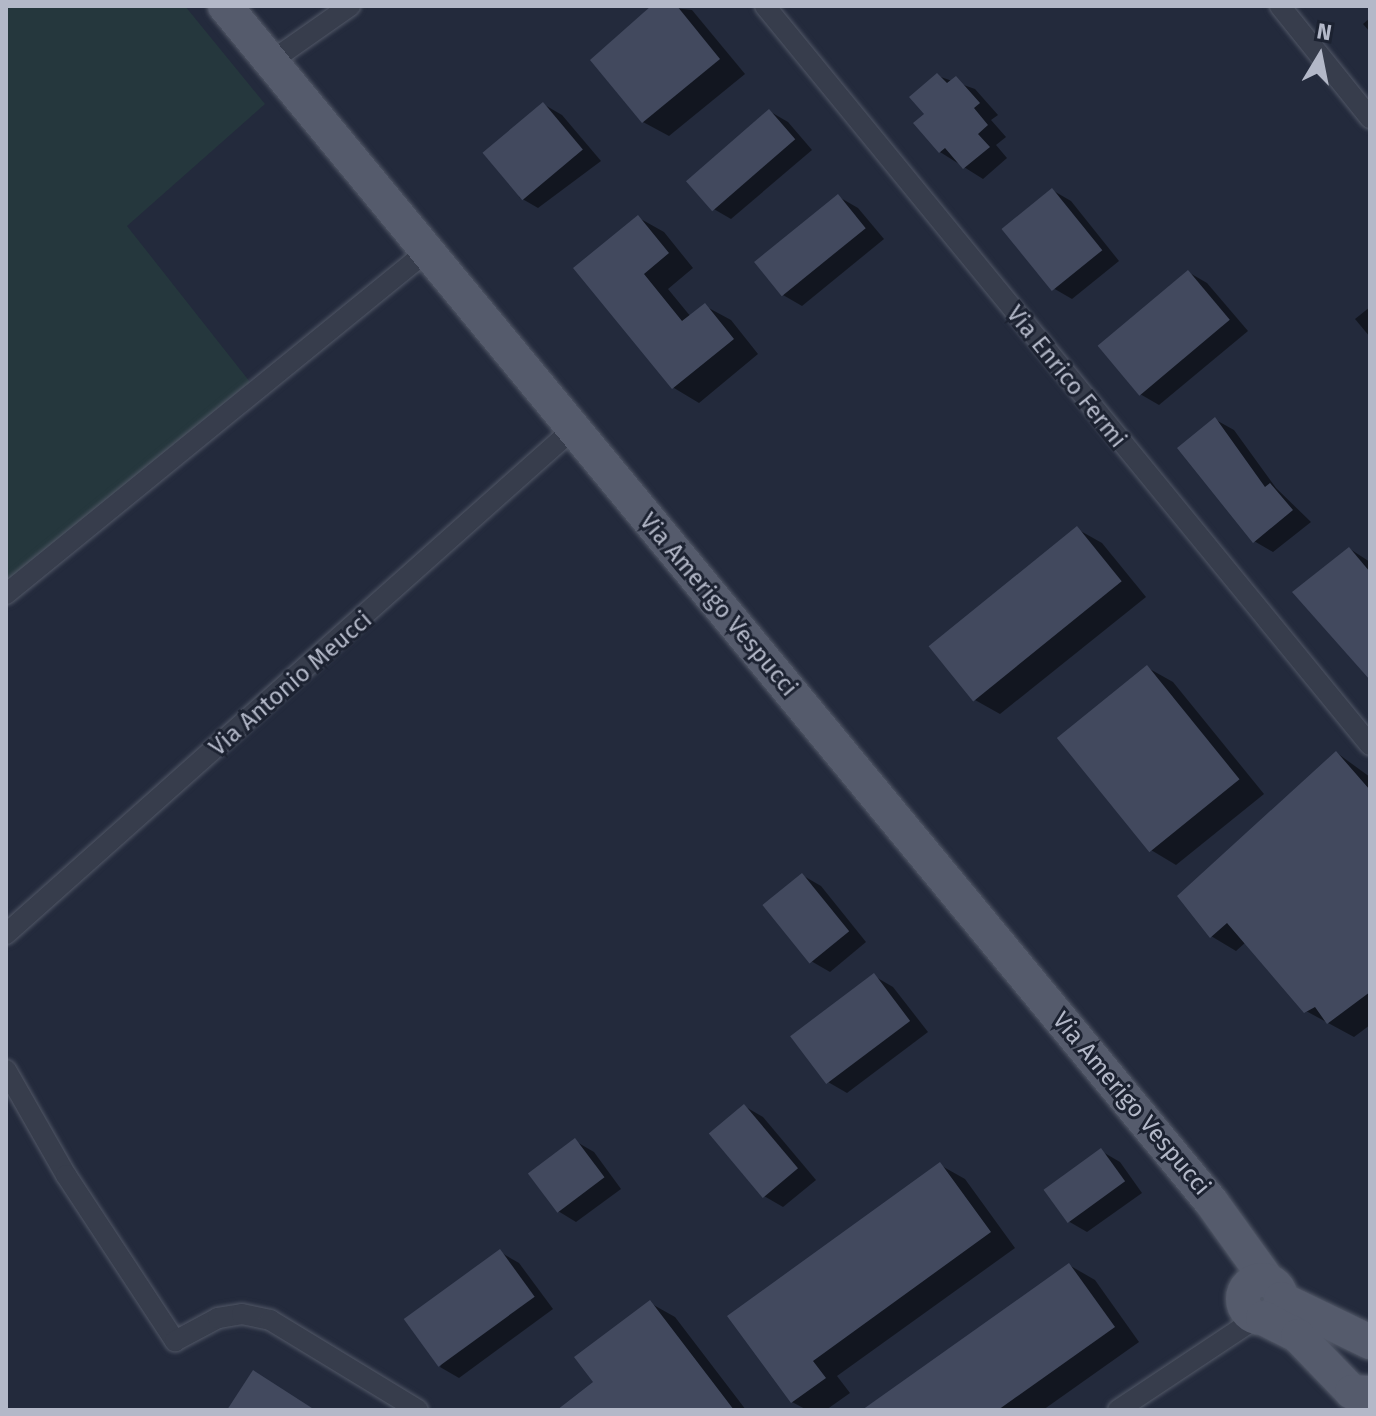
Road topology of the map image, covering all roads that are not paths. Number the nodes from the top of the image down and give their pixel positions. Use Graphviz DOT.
graph roads {
  1 [pos="225,6"];
  2 [pos="350,6"];
  3 [pos="765,6"];
  4 [pos="1280,6"];
  5 [pos="270,62"];
  6 [pos="1370,118"];
  7 [pos="426,252"];
  8 [pos="573,429"];
  9 [pos="6,594"];
  10 [pos="1370,745"];
  11 [pos="6,934"];
  12 [pos="6,1070"];
  13 [pos="1260,1304"];
  14 [pos="1370,1342"];
  15 [pos="1363,1398"];
  16 [pos="418,1410"];
  17 [pos="1118,1410"];
  1 -- 5 [label="main road, Via Amerigo Vespucci"];
  2 -- 5 [label="street"];
  3 -- 10 [label="street, Via Enrico Fermi"];
  4 -- 6 [label="street"];
  5 -- 7 [label="main road, Via Amerigo Vespucci"];
  7 -- 8 [label="main road, Via Amerigo Vespucci"];
  7 -- 9 [label="street"];
  8 -- 11 [label="street, Via Antonio Meucci"];
  8 -- 13 [label="main road, Via Amerigo Vespucci"];
  12 -- 16 [label="street"];
  13 -- 14 [label="main road"];
  13 -- 15 [label="main road"];
  13 -- 17 [label="street"];
}
